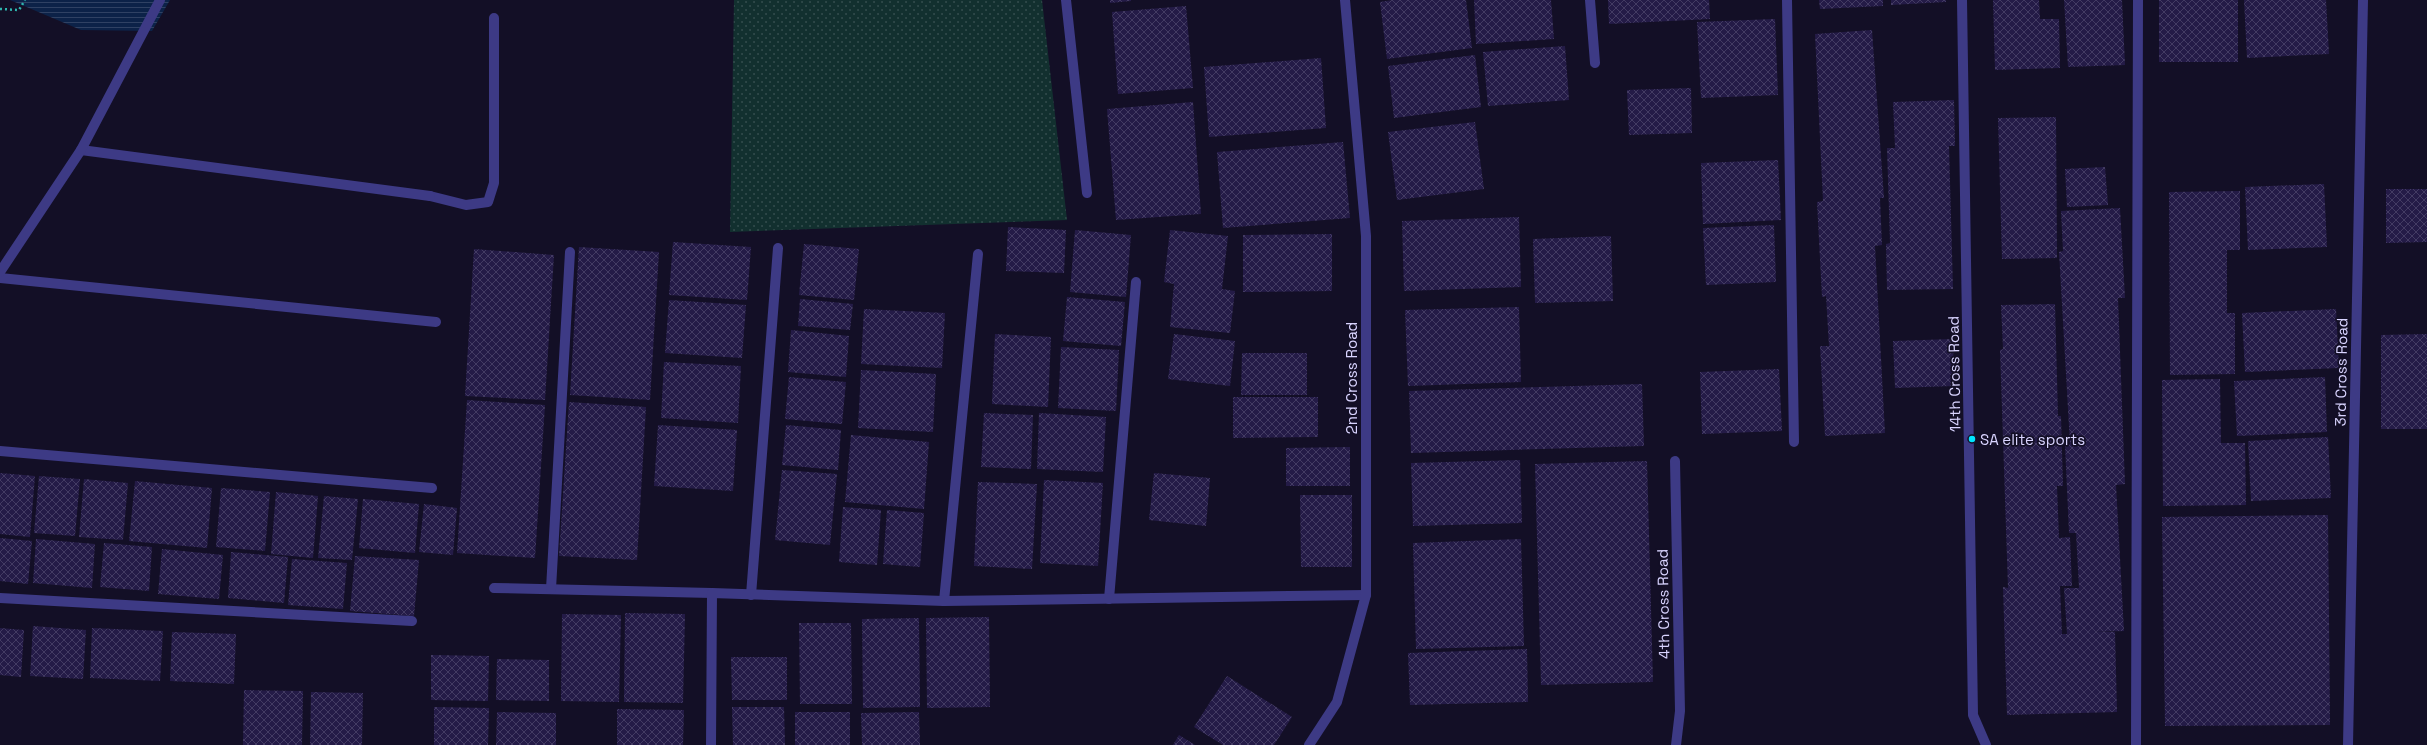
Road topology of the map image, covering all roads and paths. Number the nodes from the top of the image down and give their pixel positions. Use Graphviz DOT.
graph roads {
  1 [pos="24,0"];
  2 [pos="160,0"];
  3 [pos="1066,0"];
  4 [pos="1345,0"];
  5 [pos="1590,0"];
  6 [pos="1787,0"];
  7 [pos="1962,0"];
  8 [pos="2138,0"];
  9 [pos="2363,0"];
  10 [pos="0,8"];
  11 [pos="494,18"];
  12 [pos="1595,63"];
  13 [pos="81,150"];
  14 [pos="1087,194"];
  15 [pos="778,248"];
  16 [pos="570,252"];
  17 [pos="978,254"];
  18 [pos="0,272"];
  19 [pos="0,278"];
  20 [pos="1136,282"];
  21 [pos="436,322"];
  22 [pos="1794,442"];
  23 [pos="0,451"];
  24 [pos="1675,461"];
  25 [pos="432,488"];
  26 [pos="494,588"];
  27 [pos="550,589"];
  28 [pos="712,593"];
  29 [pos="751,595"];
  30 [pos="1366,596"];
  31 [pos="0,598"];
  32 [pos="1109,599"];
  33 [pos="944,601"];
  34 [pos="412,621"];
  35 [pos="711,745"];
  36 [pos="1309,745"];
  37 [pos="1676,745"];
  38 [pos="1986,745"];
  39 [pos="2136,745"];
  40 [pos="2348,745"];
  1 -- 10 [label="path"];
  2 -- 13 [label="street"];
  3 -- 14 [label="street"];
  4 -- 30 [label="street, 2nd Cross Road"];
  5 -- 12 [label="street"];
  6 -- 22 [label="street"];
  7 -- 38 [label="street, 14th Cross Road"];
  8 -- 39 [label="street"];
  9 -- 40 [label="street, 3rd Cross Road"];
  11 -- 13 [label="street"];
  13 -- 18 [label="street"];
  15 -- 29 [label="street"];
  16 -- 27 [label="street"];
  17 -- 33 [label="street"];
  19 -- 21 [label="street"];
  20 -- 32 [label="street"];
  23 -- 25 [label="street"];
  24 -- 37 [label="street, 4th Cross Road"];
  26 -- 27 [label="street"];
  27 -- 28 [label="street"];
  28 -- 29 [label="street"];
  28 -- 35 [label="street"];
  29 -- 33 [label="street"];
  30 -- 32 [label="street"];
  30 -- 36 [label="street, 2nd Cross Road"];
  31 -- 34 [label="street"];
  32 -- 33 [label="street"];
}
